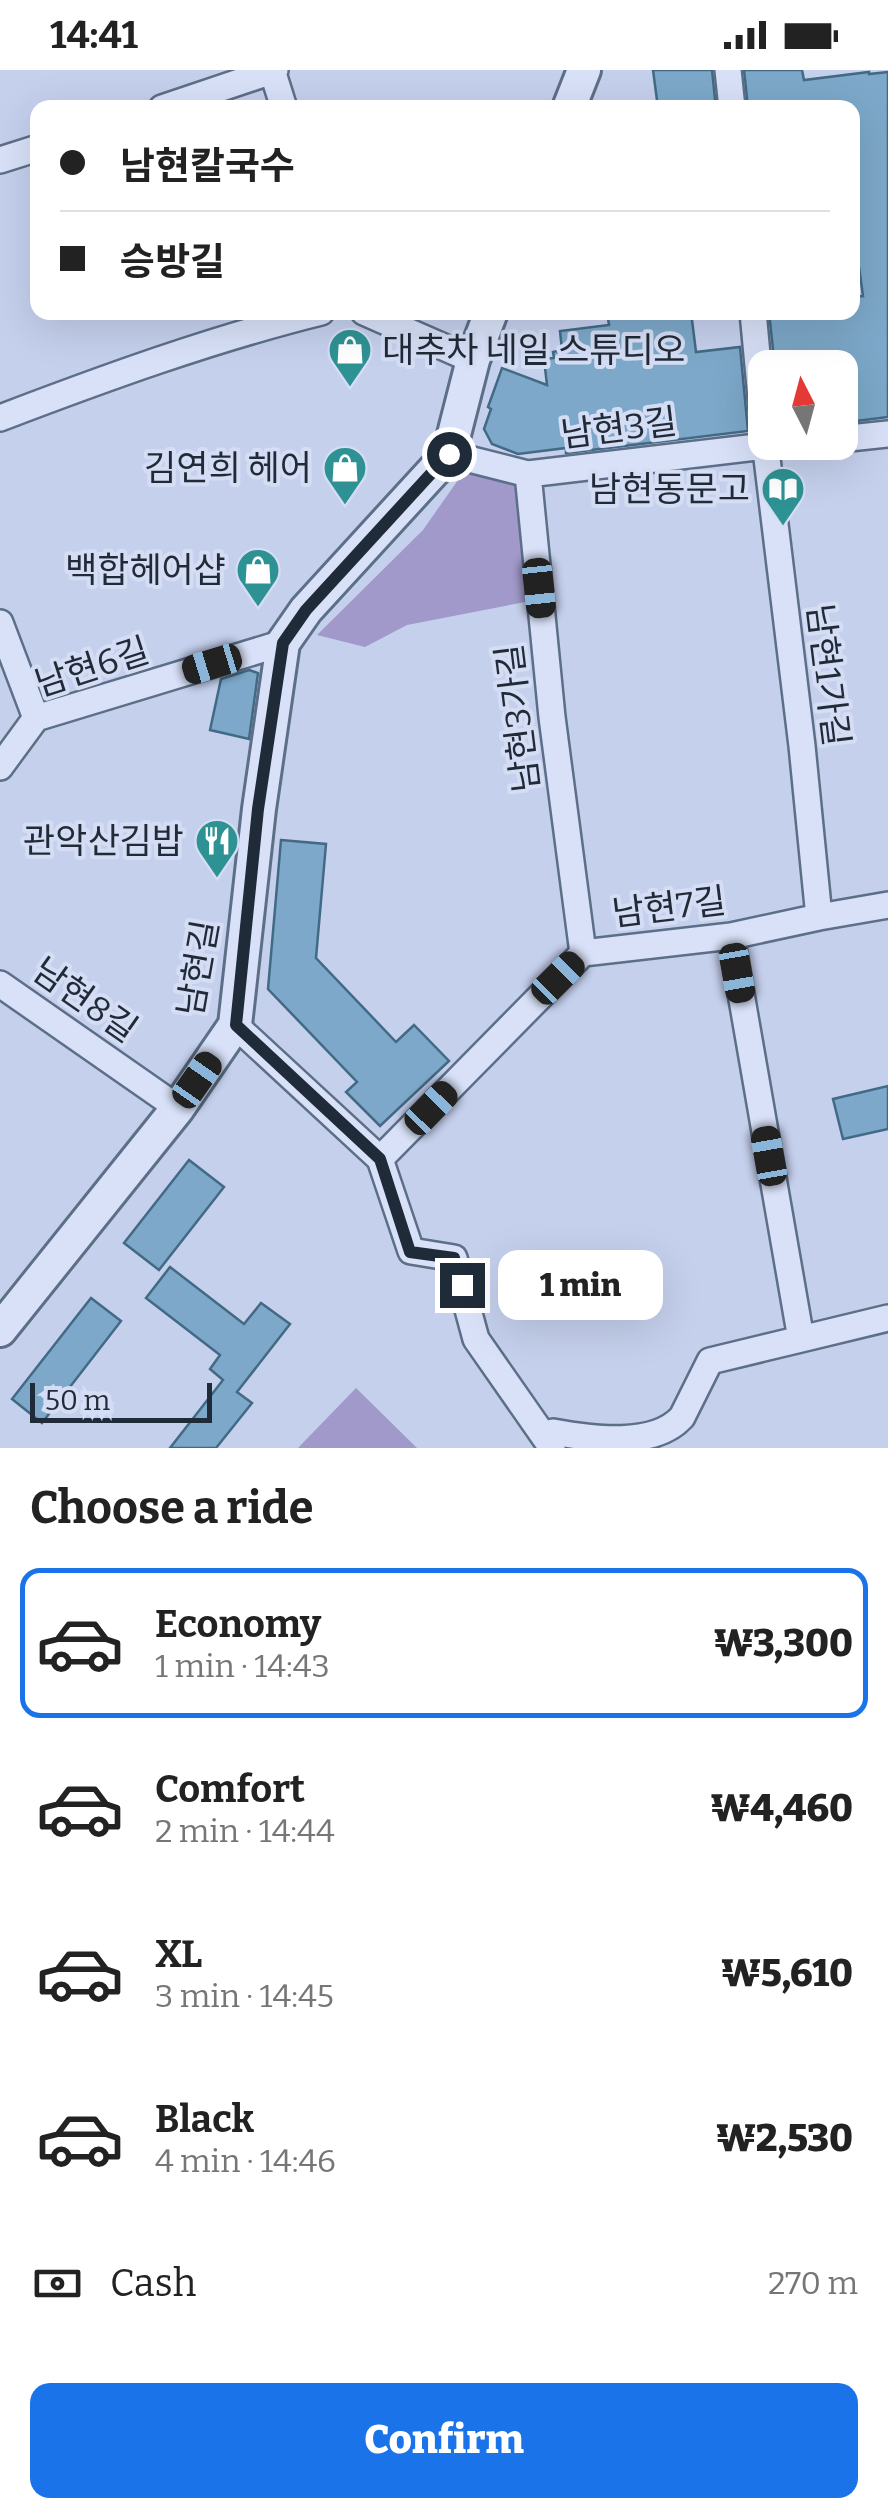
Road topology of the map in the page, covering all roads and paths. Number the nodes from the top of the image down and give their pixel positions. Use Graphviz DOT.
graph roads {
  1 [pos="273,70"];
  2 [pos="584,70"];
  3 [pos="728,70"];
  4 [pos="185,100"];
  5 [pos="282,100"];
  6 [pos="572,100"];
  7 [pos="731,100"];
  8 [pos="30,151"];
  9 [pos="0,160"];
  10 [pos="292,320"];
  11 [pos="382,320"];
  12 [pos="488,320"];
  13 [pos="754,320"];
  14 [pos="756,350"];
  15 [pos="473,360"];
  16 [pos="0,418"];
  17 [pos="888,434"];
  18 [pos="858,436"];
  19 [pos="748,445"];
  20 [pos="449,454"];
  21 [pos="767,460"];
  22 [pos="528,474"];
  23 [pos="0,623"];
  24 [pos="283,643"];
  25 [pos="36,718"];
  26 [pos="0,767"];
  27 [pos="888,905"];
  28 [pos="819,916"];
  29 [pos="730,936"];
  30 [pos="583,953"];
  31 [pos="0,984"];
  32 [pos="236,1025"];
  33 [pos="178,1108"];
  34 [pos="380,1159"];
  35 [pos="888,1318"];
  36 [pos="0,1330"];
  37 [pos="801,1339"];
  38 [pos="552,1440"];
  1 -- 4 [label="street"];
  1 -- 5 [label="street"];
  2 -- 6 [label="street"];
  3 -- 7 [label="street"];
  8 -- 9 [label="street"];
  10 -- 16 [label="street"];
  11 -- 15 [label="street"];
  12 -- 15 [label="street, 남현길"];
  13 -- 14 [label="street, 남현1가길"];
  15 -- 20 [label="street, 남현길"];
  17 -- 18 [label="street"];
  19 -- 22 [label="street, 남현3길"];
  20 -- 22 [label="street, 남현3길"];
  20 -- 24 [label="street, 남현길"];
  21 -- 28 [label="street, 남현1가길"];
  22 -- 30 [label="street, 남현3가길"];
  23 -- 25 [label="street"];
  24 -- 25 [label="street, 남현6길"];
  24 -- 32 [label="street, 남현길"];
  25 -- 26 [label="street, 남현6길"];
  27 -- 28 [label="street, 남현7길"];
  28 -- 29 [label="street, 남현7길"];
  29 -- 30 [label="street, 남현7길"];
  29 -- 37 [label="street"];
  30 -- 34 [label="street, 남현7길"];
  31 -- 33 [label="street, 남현8길"];
  32 -- 33 [label="street, 남현길"];
  32 -- 34 [label="street"];
  33 -- 36 [label="street, 남현길"];
  34 -- 38 [label="street"];
  35 -- 37 [label="street"];
  37 -- 38 [label="street"];
}
